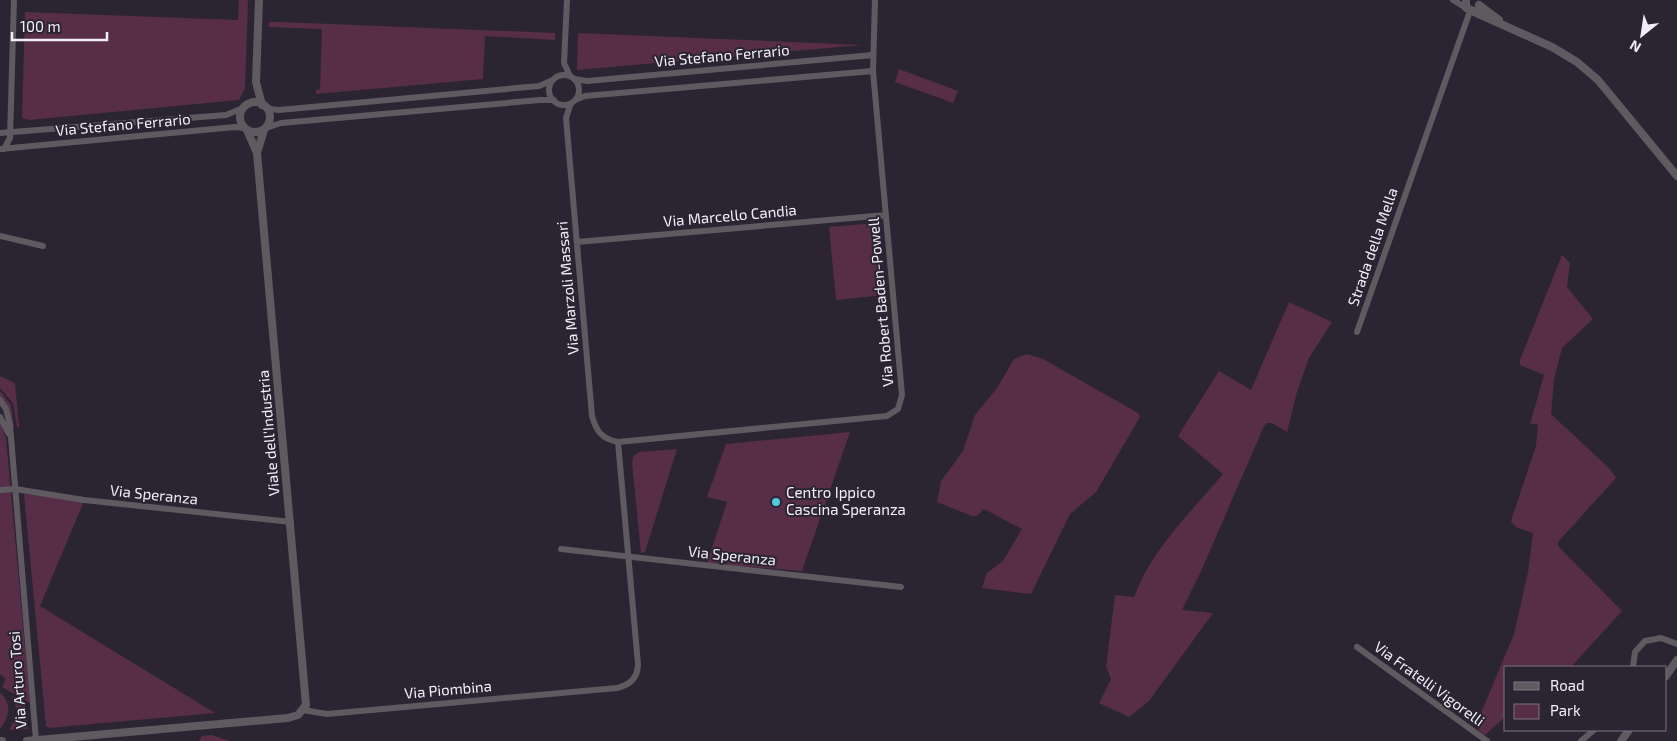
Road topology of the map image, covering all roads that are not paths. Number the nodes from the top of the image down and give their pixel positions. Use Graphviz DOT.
graph roads {
  1 [pos="14,0"];
  2 [pos="259,0"];
  3 [pos="567,0"];
  4 [pos="875,0"];
  5 [pos="1452,0"];
  6 [pos="1478,1"];
  7 [pos="1468,8"];
  8 [pos="1506,26"];
  9 [pos="873,55"];
  10 [pos="564,64"];
  11 [pos="873,71"];
  12 [pos="555,78"];
  13 [pos="572,78"];
  14 [pos="256,82"];
  15 [pos="556,101"];
  16 [pos="573,101"];
  17 [pos="264,105"];
  18 [pos="244,106"];
  19 [pos="566,118"];
  20 [pos="245,129"];
  21 [pos="265,129"];
  22 [pos="9,132"];
  23 [pos="0,133"];
  24 [pos="1,149"];
  25 [pos="257,152"];
  26 [pos="1677,176"];
  27 [pos="886,215"];
  28 [pos="0,236"];
  29 [pos="577,242"];
  30 [pos="43,246"];
  31 [pos="1357,332"];
  32 [pos="0,400"];
  33 [pos="0,417"];
  34 [pos="10,438"];
  35 [pos="618,442"];
  36 [pos="15,489"];
  37 [pos="0,490"];
  38 [pos="291,522"];
  39 [pos="560,549"];
  40 [pos="628,558"];
  41 [pos="901,587"];
  42 [pos="1677,644"];
  43 [pos="1357,647"];
  44 [pos="1677,660"];
  45 [pos="1633,666"];
  46 [pos="1667,675"];
  47 [pos="303,710"];
  48 [pos="1593,731"];
  49 [pos="36,740"];
  50 [pos="27,741"];
  51 [pos="1486,741"];
  52 [pos="1582,741"];
  1 -- 22 [label="street"];
  2 -- 14 [label="street"];
  3 -- 10 [label="street"];
  4 -- 9 [label="street, Via Robert Baden-Powell"];
  5 -- 7 [label="street"];
  6 -- 7 [label="street"];
  6 -- 8 [label="street"];
  7 -- 8 [label="street"];
  7 -- 31 [label="street, Strada della Mella"];
  8 -- 26 [label="street"];
  9 -- 11 [label="street, Via Robert Baden-Powell"];
  9 -- 13 [label="street, Via Stefano Ferrario"];
  10 -- 12 [label="street"];
  10 -- 13 [label="street"];
  11 -- 16 [label="street, Via Stefano Ferrario"];
  11 -- 27 [label="street, Via Robert Baden-Powell"];
  12 -- 13 [label="street"];
  12 -- 15 [label="street"];
  12 -- 17 [label="street"];
  13 -- 16 [label="street"];
  14 -- 17 [label="street"];
  14 -- 18 [label="street"];
  15 -- 16 [label="street"];
  15 -- 19 [label="street, Via Marzoli Massari"];
  15 -- 21 [label="street"];
  16 -- 19 [label="street, Via Marzoli Massari"];
  17 -- 18 [label="street"];
  17 -- 21 [label="street"];
  18 -- 20 [label="street"];
  18 -- 22 [label="street, Via Stefano Ferrario"];
  19 -- 29 [label="street, Via Marzoli Massari"];
  20 -- 21 [label="street"];
  20 -- 24 [label="street, Via Stefano Ferrario"];
  20 -- 25 [label="street"];
  21 -- 25 [label="street"];
  22 -- 23 [label="street"];
  22 -- 24 [label="street"];
  25 -- 38 [label="street, Viale dell'Industria"];
  27 -- 29 [label="street, Via Marcello Candia"];
  27 -- 35 [label="street, Via Robert Baden-Powell"];
  28 -- 30 [label="street"];
  29 -- 35 [label="street, Via Marzoli Massari"];
  32 -- 34 [label="street, Via Arturo Tosi"];
  33 -- 34 [label="street, Via Arturo Tosi"];
  34 -- 36 [label="street, Via Arturo Tosi"];
  35 -- 40 [label="street, Via Piombina"];
  36 -- 37 [label="street, Via Speranza"];
  36 -- 38 [label="street, Via Speranza"];
  36 -- 49 [label="street, Via Arturo Tosi"];
  38 -- 47 [label="street, Viale dell'Industria"];
  39 -- 40 [label="street, Via Speranza"];
  40 -- 41 [label="street, Via Speranza"];
  40 -- 47 [label="street, Via Piombina"];
  42 -- 45 [label="street"];
  43 -- 51 [label="street, Via Fratelli Vigorelli"];
  44 -- 46 [label="street"];
  47 -- 49 [label="street"];
  48 -- 52 [label="street"];
  49 -- 50 [label="street"];
}
